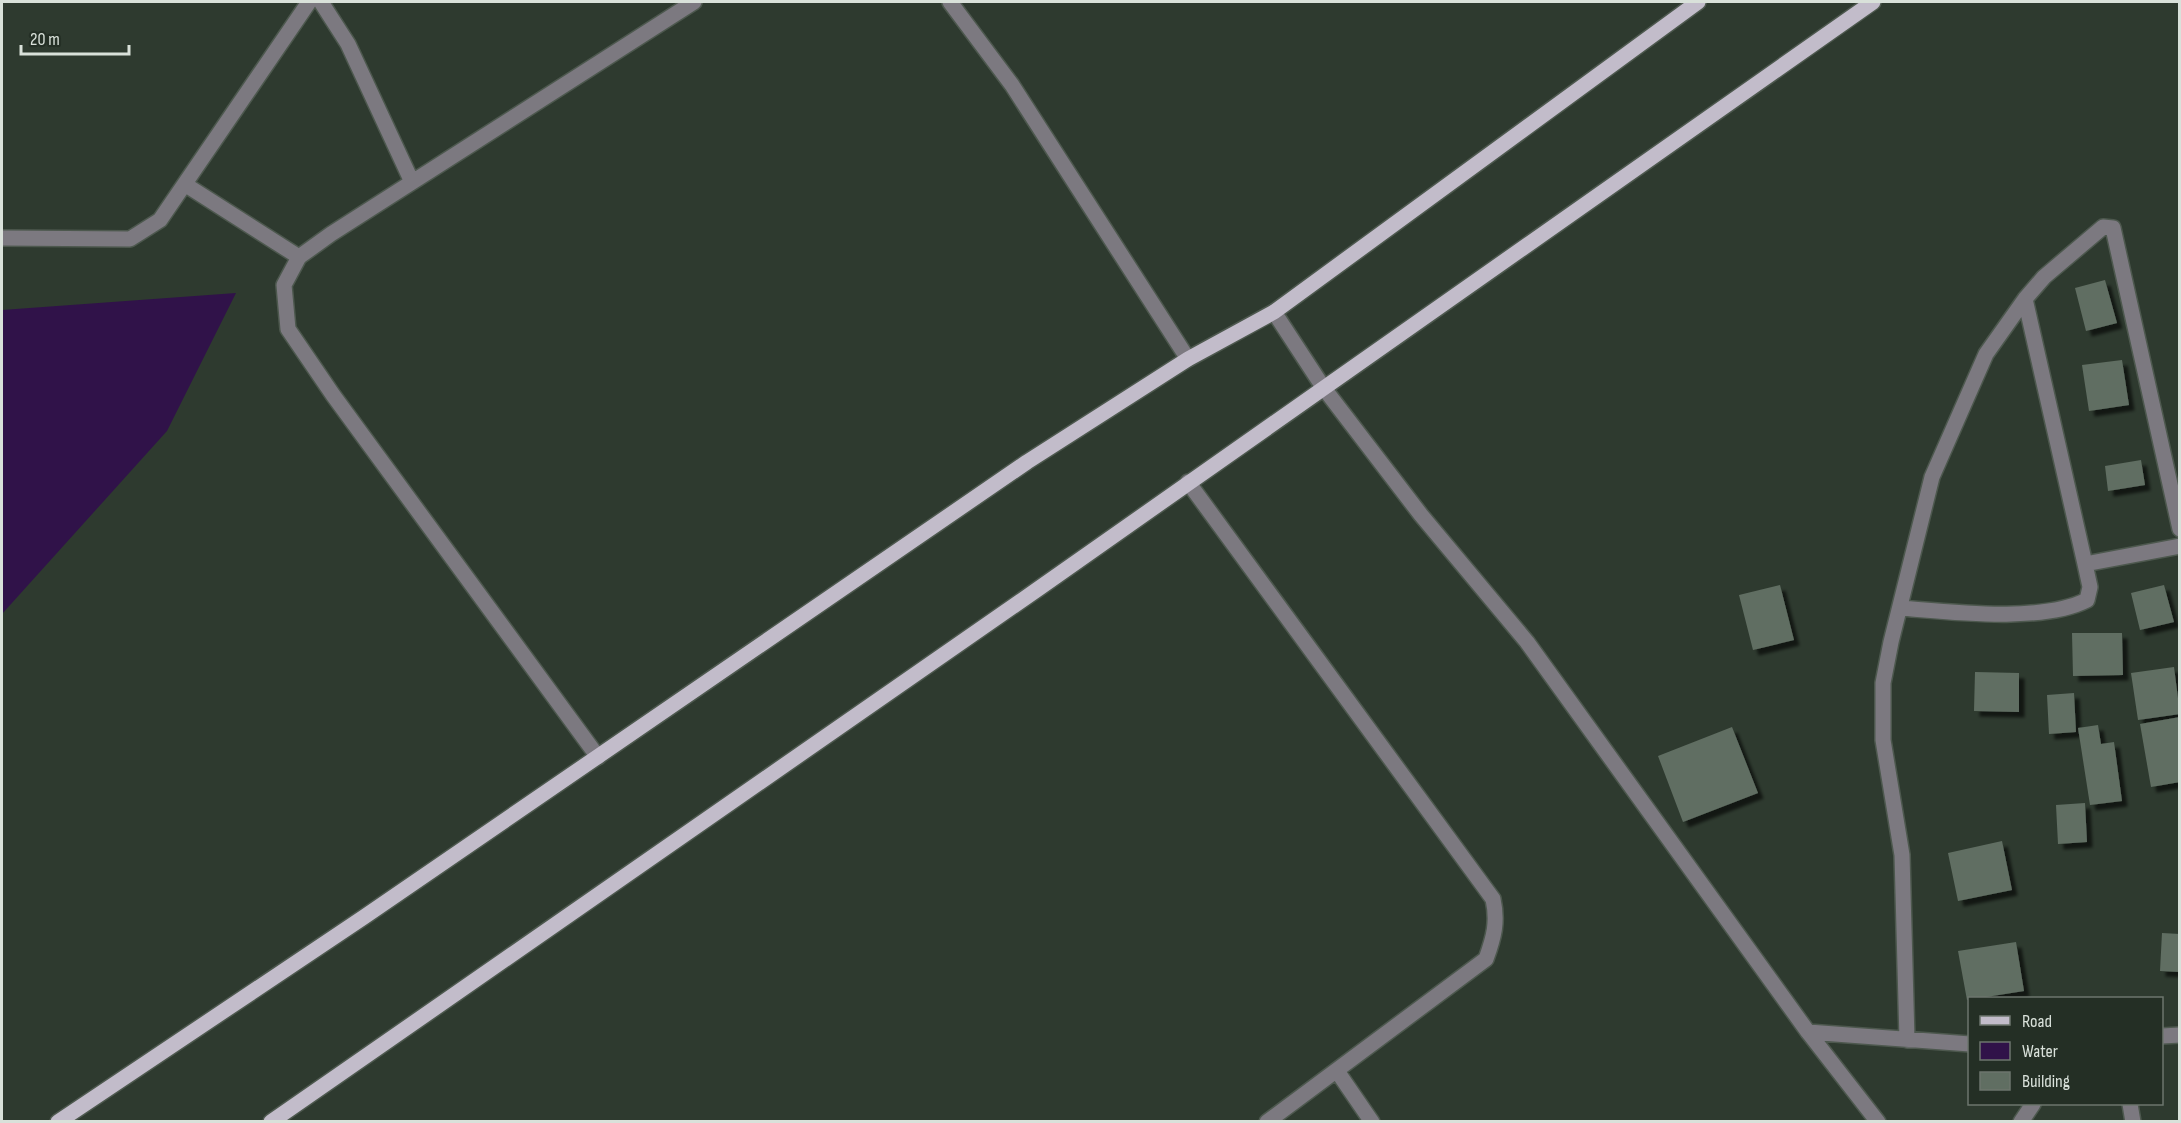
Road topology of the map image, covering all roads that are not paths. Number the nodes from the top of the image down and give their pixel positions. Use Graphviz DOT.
graph roads {
  1 [pos="309,2"];
  2 [pos="321,2"];
  3 [pos="694,2"];
  4 [pos="950,2"];
  5 [pos="1698,2"];
  6 [pos="1873,2"];
  7 [pos="412,182"];
  8 [pos="186,185"];
  9 [pos="2,238"];
  10 [pos="299,257"];
  11 [pos="2025,299"];
  12 [pos="1274,312"];
  13 [pos="1188,359"];
  14 [pos="1323,387"];
  15 [pos="1188,482"];
  16 [pos="2180,529"];
  17 [pos="2180,546"];
  18 [pos="2085,564"];
  19 [pos="1901,608"];
  20 [pos="598,756"];
  21 [pos="1808,1032"];
  22 [pos="2180,1035"];
  23 [pos="2163,1036"];
  24 [pos="1907,1040"];
  25 [pos="1968,1044"];
  26 [pos="1336,1071"];
  27 [pos="2032,1105"];
  28 [pos="2130,1105"];
  29 [pos="58,1122"];
  30 [pos="271,1122"];
  31 [pos="1267,1122"];
  32 [pos="1372,1122"];
  33 [pos="1878,1122"];
  34 [pos="2021,1122"];
  35 [pos="2133,1122"];
  1 -- 8 [label="street"];
  2 -- 7 [label="street"];
  3 -- 7 [label="street"];
  4 -- 13 [label="street"];
  5 -- 12 [label="main road"];
  6 -- 14 [label="main road"];
  7 -- 10 [label="street"];
  8 -- 9 [label="street"];
  8 -- 10 [label="street"];
  10 -- 20 [label="street"];
  11 -- 16 [label="street"];
  11 -- 18 [label="street"];
  11 -- 19 [label="street"];
  12 -- 13 [label="main road"];
  12 -- 14 [label="street"];
  13 -- 20 [label="main road"];
  14 -- 15 [label="main road"];
  14 -- 21 [label="street"];
  15 -- 26 [label="street"];
  15 -- 30 [label="main road"];
  17 -- 18 [label="street"];
  18 -- 19 [label="street"];
  19 -- 24 [label="street"];
  20 -- 29 [label="main road"];
  21 -- 24 [label="street"];
  21 -- 33 [label="street"];
  22 -- 23 [label="street"];
  24 -- 25 [label="street"];
  26 -- 31 [label="street"];
  26 -- 32 [label="street"];
  27 -- 34 [label="street"];
  28 -- 35 [label="street"];
}
